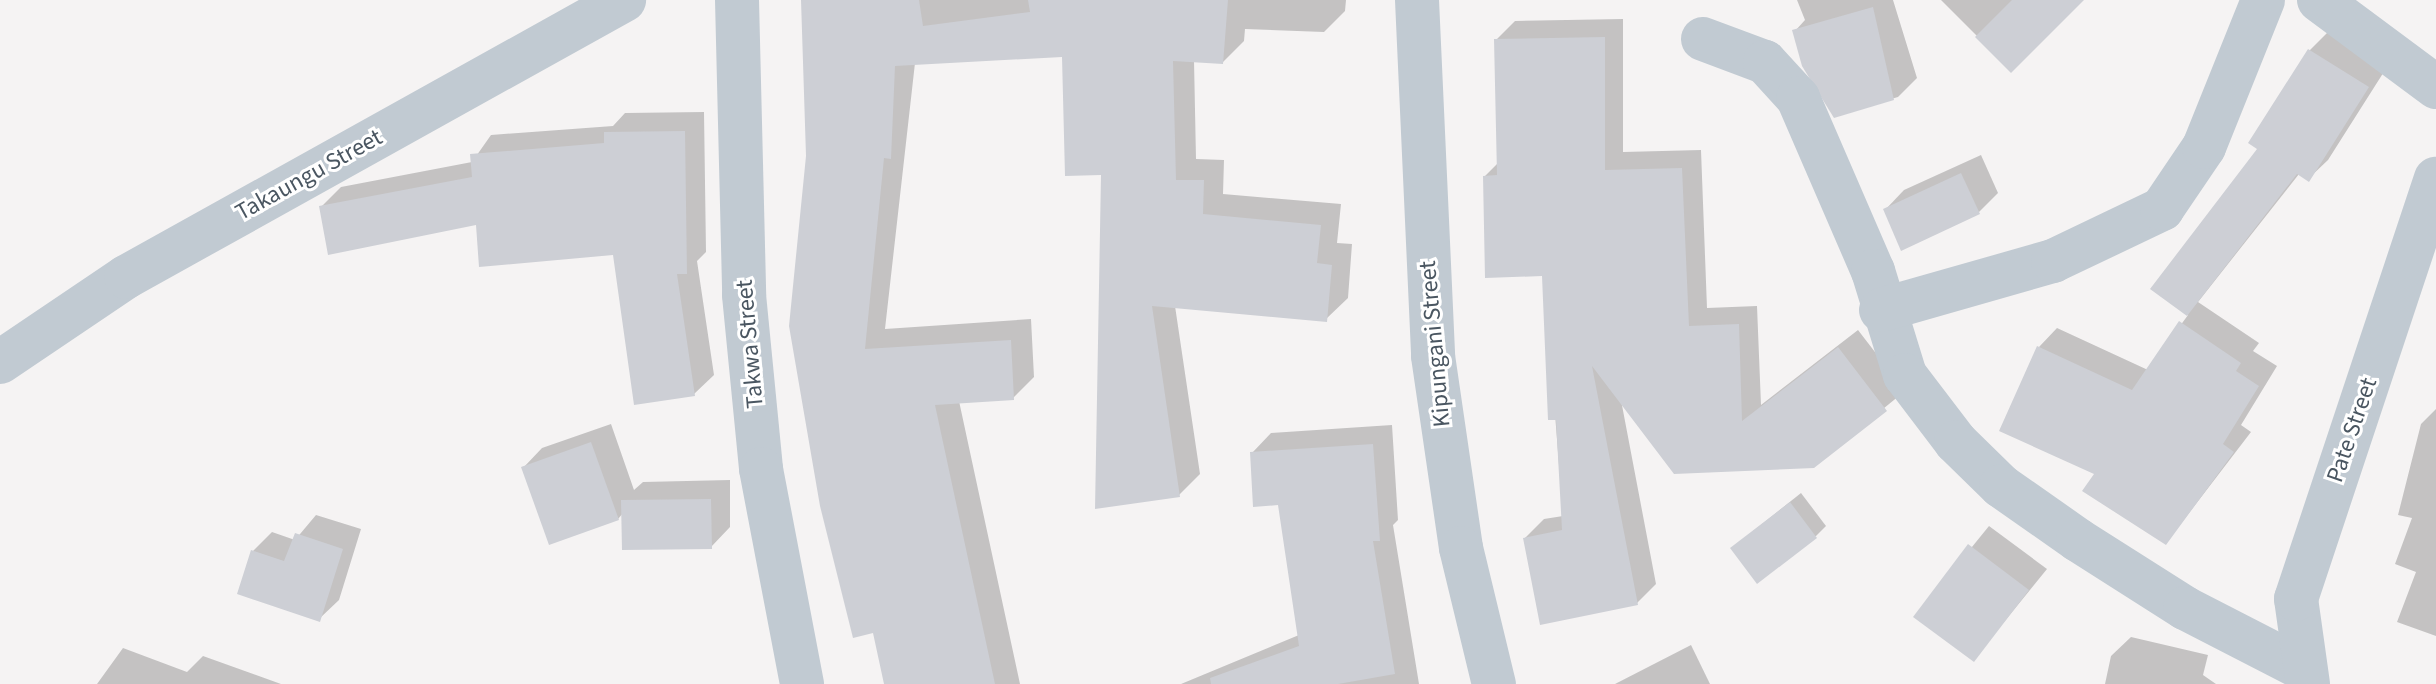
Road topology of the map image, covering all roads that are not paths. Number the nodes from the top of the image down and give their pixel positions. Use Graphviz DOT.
graph roads {
  1 [pos="624,0"];
  2 [pos="737,0"];
  3 [pos="1417,0"];
  4 [pos="2263,0"];
  5 [pos="2319,0"];
  6 [pos="1703,39"];
  7 [pos="2436,87"];
  8 [pos="2436,179"];
  9 [pos="1881,310"];
  10 [pos="0,362"];
  11 [pos="2304,675"];
  12 [pos="802,684"];
  13 [pos="1494,684"];
  1 -- 10 [label="street, Takaungu Street"];
  2 -- 12 [label="street, Takwa Street"];
  3 -- 13 [label="street, Kipungani Street"];
  4 -- 9 [label="street"];
  5 -- 7 [label="street"];
  6 -- 9 [label="street"];
  8 -- 11 [label="street, Pate Street"];
  9 -- 11 [label="street"];
}
